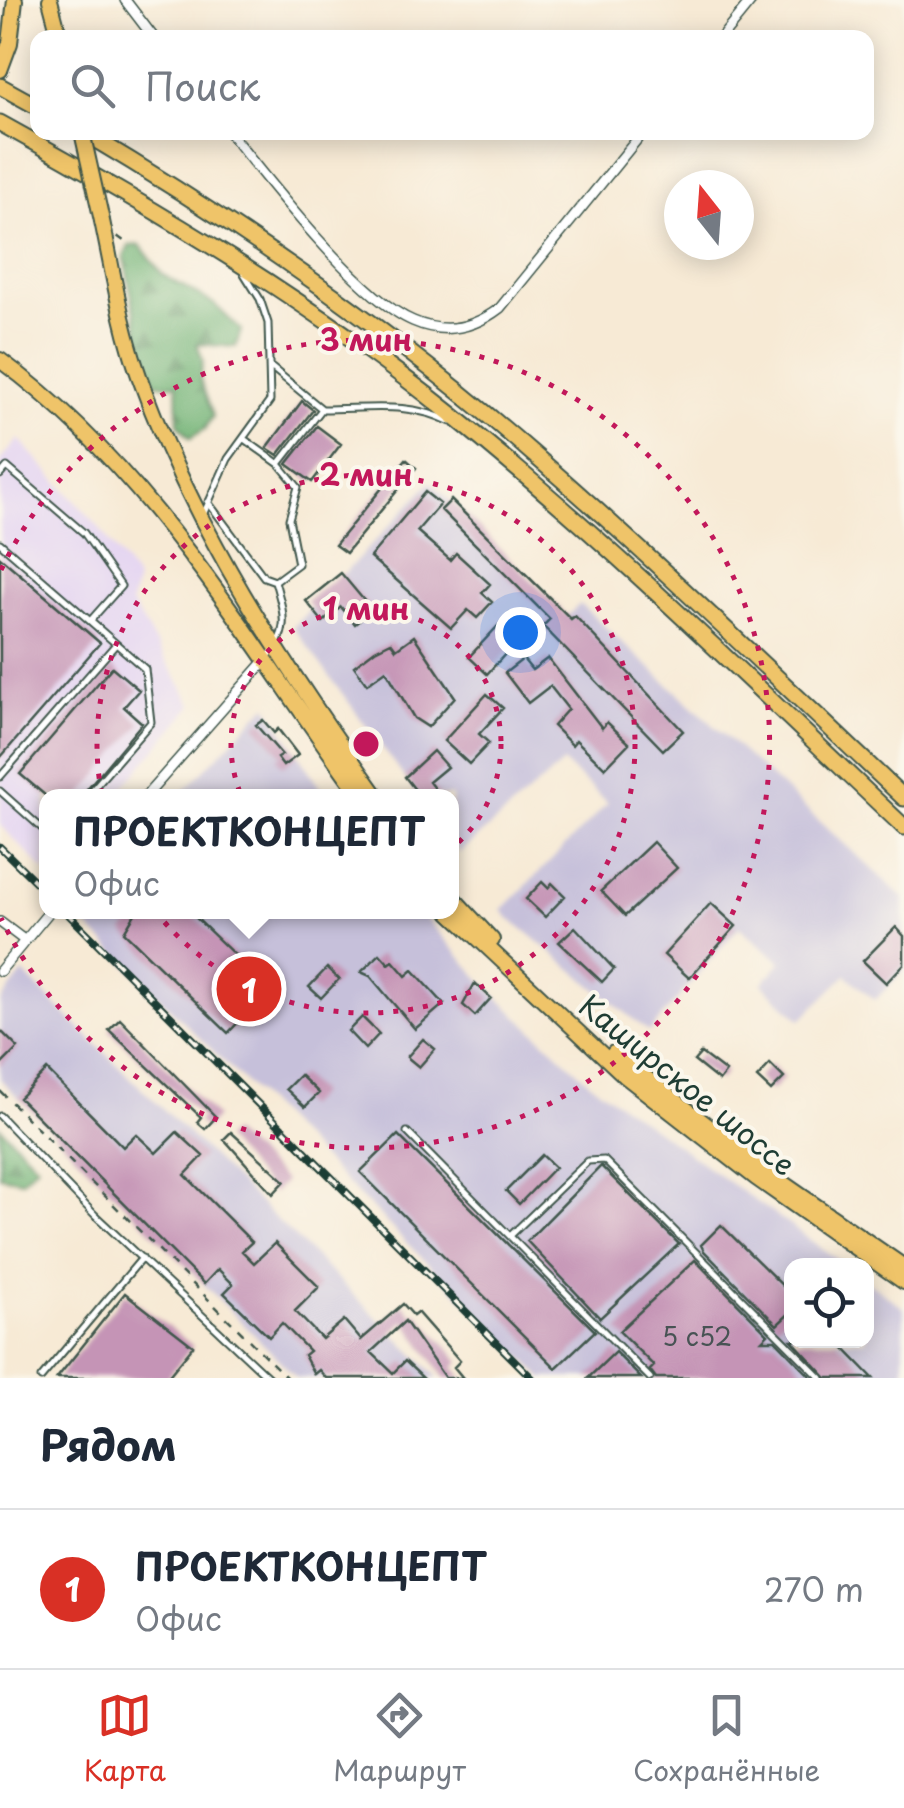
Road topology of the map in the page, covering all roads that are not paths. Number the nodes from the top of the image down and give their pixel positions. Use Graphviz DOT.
graph roads {
  1 [pos="16,0"];
  2 [pos="50,0"];
  3 [pos="125,0"];
  4 [pos="752,0"];
  5 [pos="58,30"];
  6 [pos="148,30"];
  7 [pos="728,30"];
  8 [pos="0,70"];
  9 [pos="0,86"];
  10 [pos="30,103"];
  11 [pos="0,123"];
  12 [pos="85,140"];
  13 [pos="95,140"];
  14 [pos="235,140"];
  15 [pos="637,140"];
  16 [pos="238,265"];
  17 [pos="0,360"];
  18 [pos="272,368"];
  19 [pos="322,409"];
  20 [pos="244,439"];
  21 [pos="500,456"];
  22 [pos="279,464"];
  23 [pos="0,475"];
  24 [pos="208,502"];
  25 [pos="202,520"];
  26 [pos="0,544"];
  27 [pos="212,544"];
  28 [pos="188,553"];
  29 [pos="275,580"];
  30 [pos="90,621"];
  31 [pos="116,644"];
  32 [pos="270,655"];
  33 [pos="0,777"];
  34 [pos="93,789"];
  35 [pos="152,789"];
  36 [pos="357,789"];
  37 [pos="373,789"];
  38 [pos="0,791"];
  39 [pos="904,798"];
  40 [pos="39,826"];
  41 [pos="904,827"];
  42 [pos="459,904"];
  43 [pos="43,919"];
  44 [pos="457,919"];
  45 [pos="0,922"];
  46 [pos="24,940"];
  47 [pos="0,971"];
  48 [pos="0,1116"];
  49 [pos="408,1132"];
  50 [pos="510,1236"];
  51 [pos="142,1258"];
  52 [pos="904,1267"];
  53 [pos="904,1282"];
  54 [pos="41,1378"];
  55 [pos="269,1378"];
  56 [pos="650,1378"];
  57 [pos="822,1378"];
  1 -- 8 [label="main road"];
  2 -- 5 [label="main road"];
  3 -- 6 [label="street"];
  4 -- 7 [label="street"];
  9 -- 10 [label="highway"];
  11 -- 16 [label="highway"];
  12 -- 25 [label="main road, bridge"];
  13 -- 39 [label="highway"];
  14 -- 15 [label="street"];
  16 -- 18 [label="lane"];
  16 -- 21 [label="highway"];
  17 -- 28 [label="main road"];
  18 -- 19 [label="lane"];
  18 -- 20 [label="lane"];
  19 -- 21 [label="lane"];
  19 -- 22 [label="lane"];
  20 -- 22 [label="lane"];
  20 -- 24 [label="lane"];
  21 -- 41 [label="highway"];
  22 -- 29 [label="lane"];
  23 -- 30 [label="lane"];
  24 -- 25 [label="lane"];
  24 -- 29 [label="lane"];
  25 -- 27 [label="main road"];
  26 -- 30 [label="lane"];
  27 -- 28 [label="main road"];
  27 -- 32 [label="main road"];
  28 -- 32 [label="main road"];
  29 -- 32 [label="lane"];
  30 -- 31 [label="lane"];
  31 -- 33 [label="lane"];
  31 -- 34 [label="lane"];
  32 -- 35 [label="street"];
  32 -- 36 [label="main road"];
  32 -- 37 [label="main road"];
  38 -- 40 [label="lane"];
  42 -- 52 [label="main road, Каширское шоссе"];
  43 -- 46 [label="street"];
  44 -- 53 [label="main road, Каширское шоссе"];
  45 -- 46 [label="street"];
  46 -- 47 [label="street"];
  48 -- 51 [label="lane"];
  49 -- 50 [label="lane"];
  50 -- 56 [label="lane"];
  50 -- 57 [label="lane"];
  51 -- 54 [label="lane"];
  51 -- 55 [label="lane"];
}
